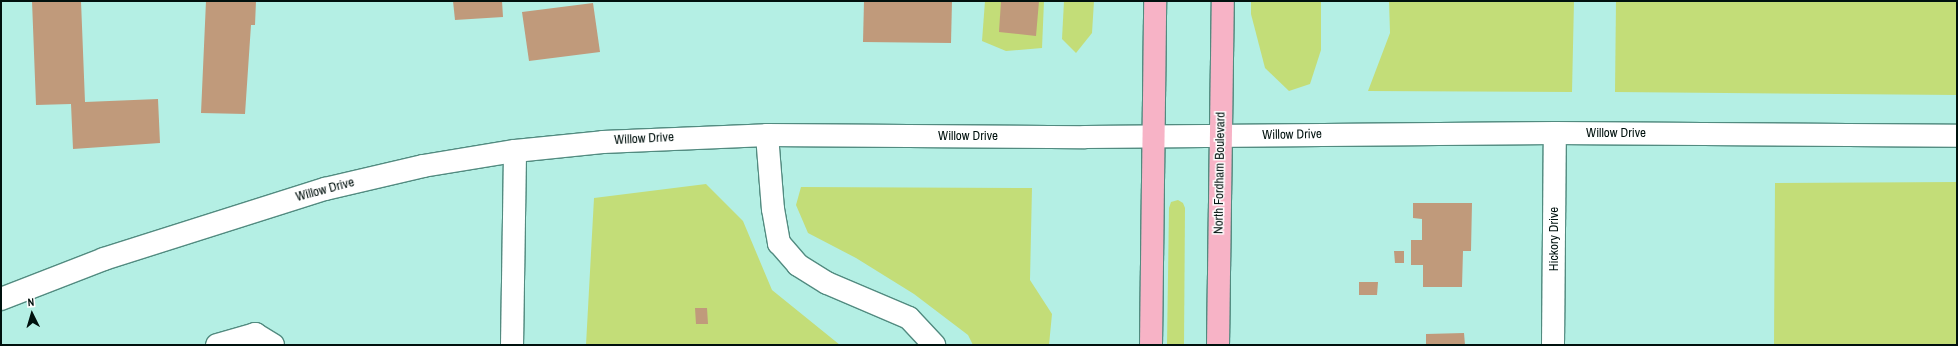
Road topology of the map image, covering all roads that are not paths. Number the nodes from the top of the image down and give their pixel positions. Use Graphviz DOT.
graph roads {
  1 [pos="1155,1"];
  2 [pos="1223,1"];
  3 [pos="1555,133"];
  4 [pos="767,135"];
  5 [pos="1154,135"];
  6 [pos="1221,136"];
  7 [pos="1957,136"];
  8 [pos="515,150"];
  9 [pos="1,299"];
  10 [pos="217,345"];
  11 [pos="274,345"];
  12 [pos="512,345"];
  13 [pos="934,345"];
  14 [pos="1151,345"];
  15 [pos="1218,345"];
  16 [pos="1553,345"];
  1 -- 5 [label="highway"];
  2 -- 6 [label="highway, North Fordham Boulevard"];
  3 -- 6 [label="street, Willow Drive"];
  3 -- 7 [label="street, Willow Drive"];
  3 -- 16 [label="street, Hickory Drive"];
  4 -- 5 [label="street, Willow Drive"];
  4 -- 8 [label="street, Willow Drive"];
  4 -- 13 [label="street"];
  5 -- 6 [label="street, Willow Drive"];
  5 -- 14 [label="highway"];
  6 -- 15 [label="highway, North Fordham Boulevard"];
  8 -- 9 [label="street, Willow Drive"];
  8 -- 12 [label="street"];
  10 -- 11 [label="street"];
}
